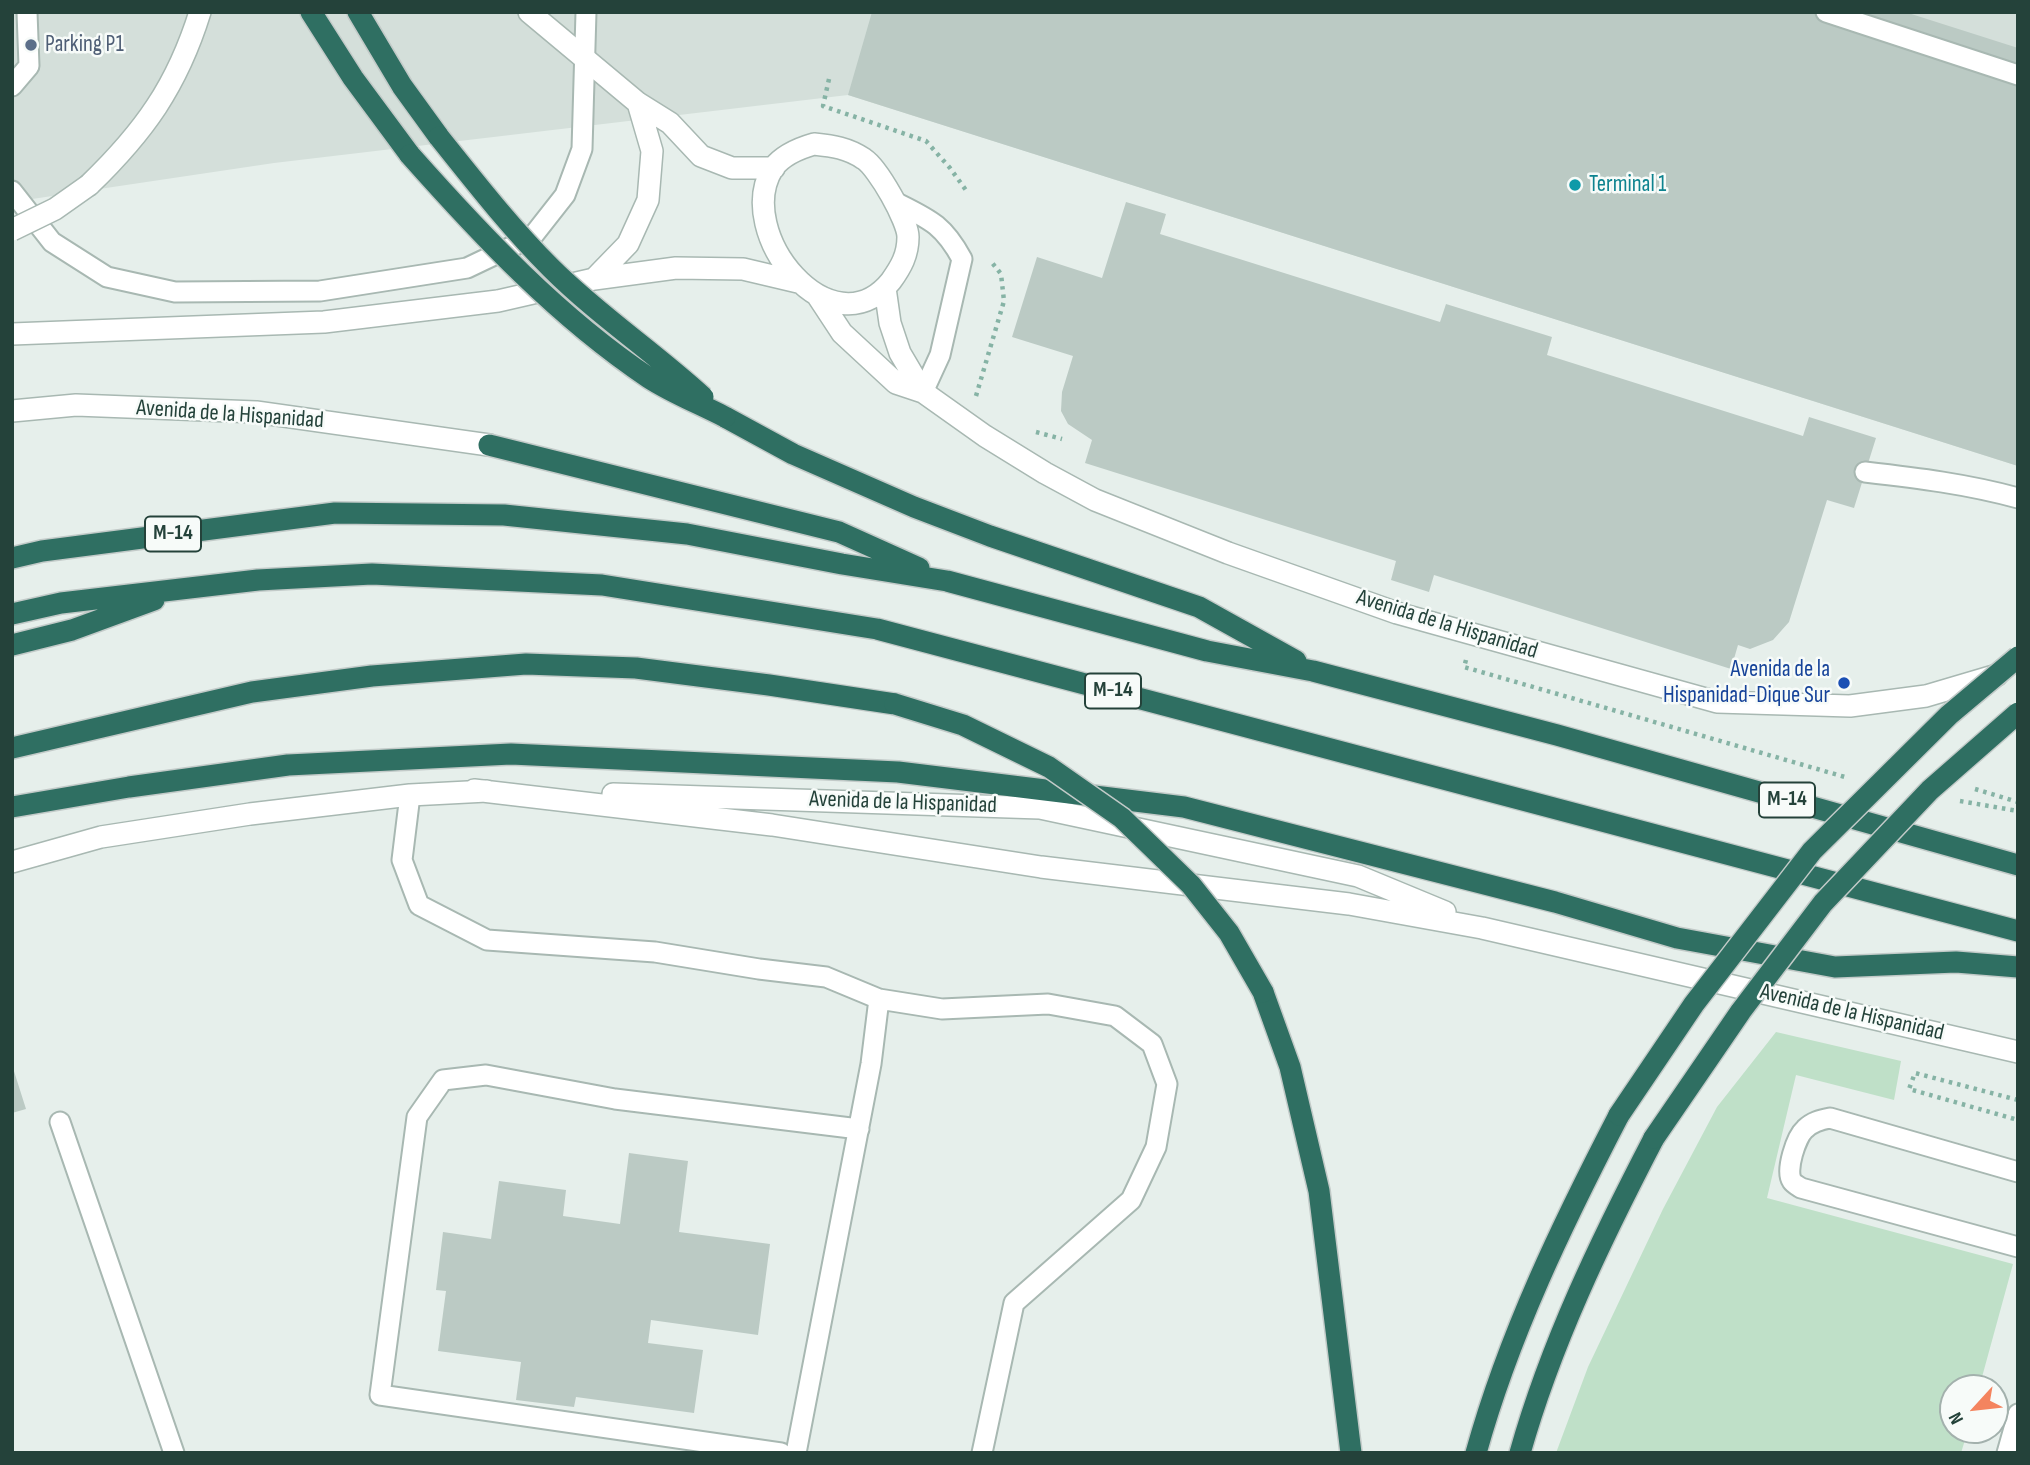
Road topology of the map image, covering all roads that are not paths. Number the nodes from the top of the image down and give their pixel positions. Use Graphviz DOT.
graph roads {
  1 [pos="27,12"];
  2 [pos="200,12"];
  3 [pos="311,12"];
  4 [pos="359,12"];
  5 [pos="529,12"];
  6 [pos="586,12"];
  7 [pos="1826,12"];
  8 [pos="585,59"];
  9 [pos="2018,75"];
  10 [pos="12,86"];
  11 [pos="638,103"];
  12 [pos="774,168"];
  13 [pos="12,191"];
  14 [pos="895,202"];
  15 [pos="12,230"];
  16 [pos="594,279"];
  17 [pos="798,282"];
  18 [pos="885,288"];
  19 [pos="817,295"];
  20 [pos="12,334"];
  21 [pos="923,392"];
  22 [pos="12,411"];
  23 [pos="725,417"];
  24 [pos="489,445"];
  25 [pos="1865,472"];
  26 [pos="2018,498"];
  27 [pos="12,558"];
  28 [pos="947,581"];
  29 [pos="189,587"];
  30 [pos="12,614"];
  31 [pos="12,645"];
  32 [pos="2016,666"];
  33 [pos="1313,671"];
  34 [pos="2018,713"];
  35 [pos="12,748"];
  36 [pos="474,790"];
  37 [pos="410,795"];
  38 [pos="12,807"];
  39 [pos="12,862"];
  40 [pos="2018,865"];
  41 [pos="1482,928"];
  42 [pos="2018,931"];
  43 [pos="2018,967"];
  44 [pos="878,999"];
  45 [pos="2018,1052"];
  46 [pos="60,1122"];
  47 [pos="859,1129"];
  48 [pos="2018,1172"];
  49 [pos="2018,1247"];
  50 [pos="2018,1414"];
  51 [pos="174,1453"];
  52 [pos="781,1453"];
  53 [pos="796,1453"];
  54 [pos="982,1453"];
  55 [pos="1351,1453"];
  56 [pos="1476,1453"];
  57 [pos="1520,1453"];
  58 [pos="2007,1453"];
  1 -- 10 [label="lane"];
  2 -- 15 [label="street, bridge"];
  3 -- 23 [label="highway, bridge"];
  4 -- 23 [label="highway, bridge"];
  5 -- 8 [label="street"];
  6 -- 8 [label="lane"];
  7 -- 9 [label="lane"];
  8 -- 11 [label="street"];
  8 -- 13 [label="lane"];
  11 -- 12 [label="street"];
  11 -- 16 [label="street"];
  12 -- 14 [label="street"];
  12 -- 17 [label="street"];
  14 -- 18 [label="street"];
  14 -- 21 [label="lane"];
  16 -- 17 [label="street"];
  16 -- 20 [label="street"];
  17 -- 19 [label="street"];
  18 -- 19 [label="street"];
  18 -- 21 [label="street, Avenida de la Hispanidad"];
  19 -- 21 [label="street, Avenida de la Hispanidad"];
  21 -- 32 [label="street, Avenida de la Hispanidad"];
  22 -- 24 [label="street, Avenida de la Hispanidad"];
  23 -- 33 [label="highway"];
  24 -- 28 [label="highway"];
  25 -- 26 [label="lane"];
  27 -- 28 [label="highway, M-14"];
  28 -- 33 [label="highway, M-14"];
  29 -- 30 [label="highway, M-14"];
  29 -- 31 [label="highway"];
  29 -- 42 [label="highway, M-14"];
  32 -- 56 [label="highway, bridge"];
  33 -- 40 [label="highway, M-14"];
  34 -- 57 [label="highway, bridge"];
  35 -- 55 [label="highway, bridge"];
  36 -- 37 [label="street, Avenida de la Hispanidad"];
  36 -- 41 [label="street, Avenida de la Hispanidad"];
  36 -- 41 [label="street, Avenida de la Hispanidad"];
  37 -- 39 [label="street, Avenida de la Hispanidad"];
  37 -- 44 [label="lane"];
  38 -- 43 [label="highway"];
  41 -- 45 [label="street, Avenida de la Hispanidad"];
  44 -- 47 [label="lane"];
  44 -- 54 [label="lane"];
  46 -- 51 [label="lane"];
  47 -- 52 [label="lane"];
  47 -- 53 [label="lane"];
  48 -- 49 [label="lane"];
  50 -- 58 [label="lane"];
}
